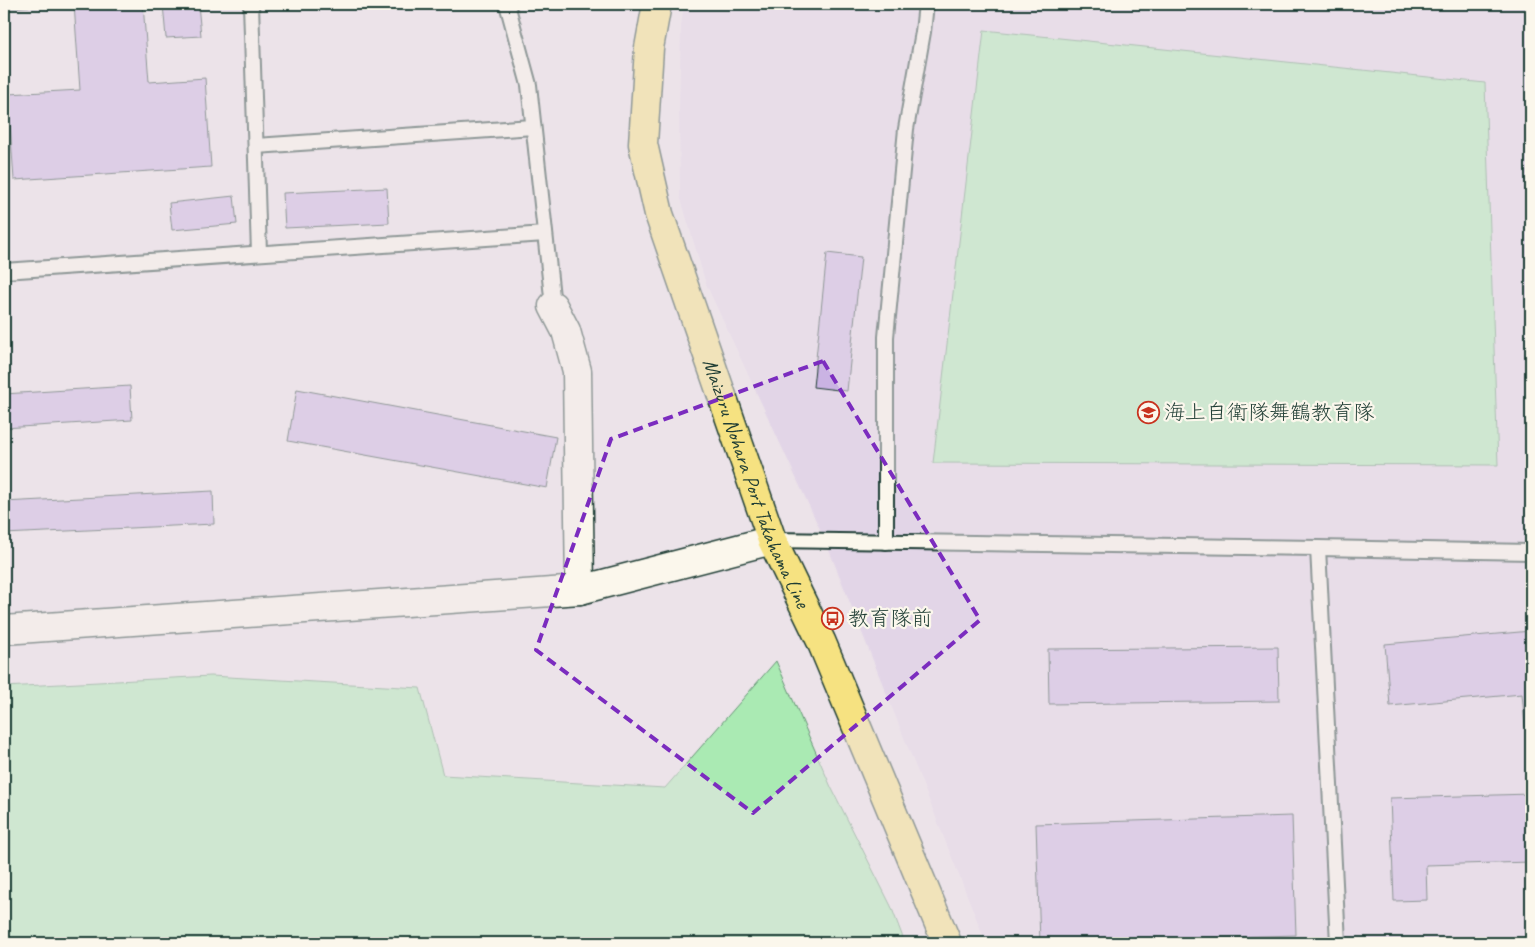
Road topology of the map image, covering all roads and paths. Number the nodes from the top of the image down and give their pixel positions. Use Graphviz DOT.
graph roads {
  1 [pos="251,4"];
  2 [pos="507,4"];
  3 [pos="657,4"];
  4 [pos="926,4"];
  5 [pos="533,127"];
  6 [pos="256,146"];
  7 [pos="545,234"];
  8 [pos="259,253"];
  9 [pos="4,270"];
  10 [pos="553,306"];
  11 [pos="772,540"];
  12 [pos="886,542"];
  13 [pos="1318,548"];
  14 [pos="1531,552"];
  15 [pos="580,590"];
  16 [pos="4,630"];
  17 [pos="946,943"];
  18 [pos="1338,943"];
  1 -- 6 [label="lane"];
  2 -- 5 [label="lane"];
  3 -- 11 [label="main road, Maizuru Nohara Port Takahama Line"];
  4 -- 12 [label="lane"];
  5 -- 6 [label="lane"];
  5 -- 7 [label="lane"];
  6 -- 8 [label="lane"];
  7 -- 8 [label="lane"];
  7 -- 10 [label="lane"];
  8 -- 9 [label="lane"];
  10 -- 15 [label="street"];
  11 -- 12 [label="lane"];
  11 -- 15 [label="street"];
  11 -- 17 [label="main road, Maizuru Nohara Port Takahama Line"];
  12 -- 13 [label="lane"];
  13 -- 14 [label="lane"];
  13 -- 18 [label="lane"];
  15 -- 16 [label="street"];
}
